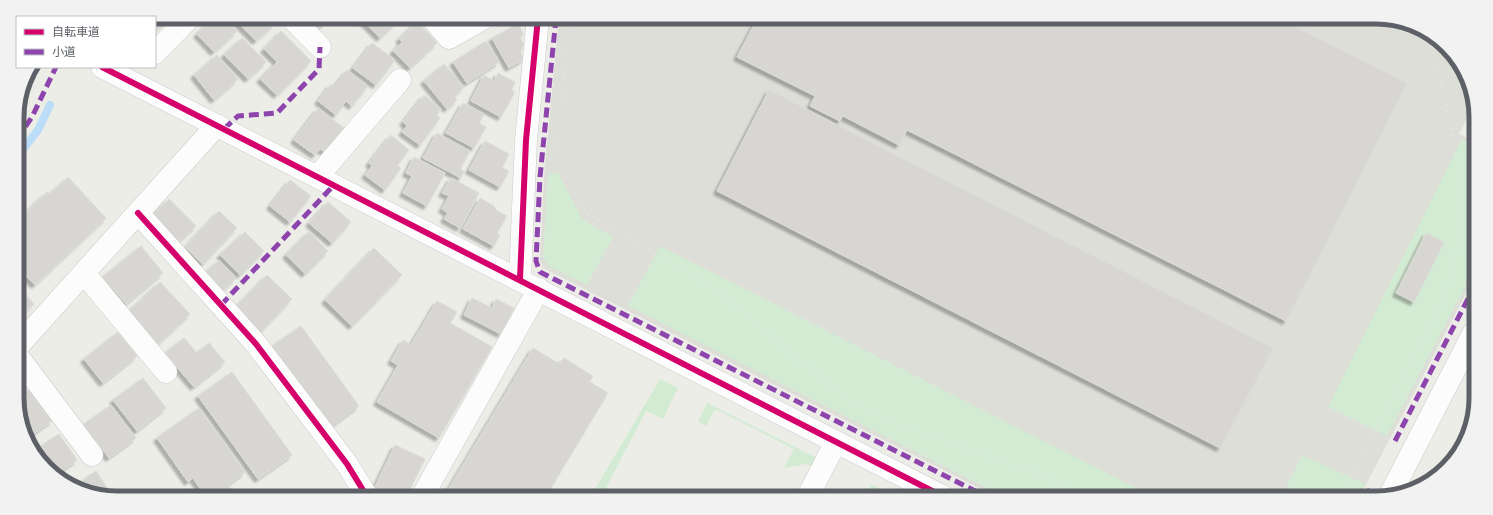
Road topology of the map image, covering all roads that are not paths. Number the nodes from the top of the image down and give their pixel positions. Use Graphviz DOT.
graph roads {
  1 [pos="183,24"];
  2 [pos="297,24"];
  3 [pos="437,24"];
  4 [pos="474,24"];
  5 [pos="537,24"];
  6 [pos="320,46"];
  7 [pos="156,52"];
  8 [pos="107,68"];
  9 [pos="135,74"];
  10 [pos="400,80"];
  11 [pos="217,125"];
  12 [pos="318,176"];
  13 [pos="138,213"];
  14 [pos="84,273"];
  15 [pos="520,279"];
  16 [pos="539,289"];
  17 [pos="24,339"];
  18 [pos="1469,342"];
  19 [pos="24,365"];
  20 [pos="166,372"];
  21 [pos="836,442"];
  22 [pos="92,455"];
  23 [pos="1393,489"];
  24 [pos="364,491"];
  25 [pos="425,491"];
  26 [pos="811,491"];
  27 [pos="932,491"];
  1 -- 7 [label="street"];
  2 -- 6 [label="street"];
  3 -- 4 [label="street"];
  5 -- 15 [label="street"];
  8 -- 9 [label="street"];
  9 -- 11 [label="street"];
  10 -- 12 [label="street"];
  11 -- 12 [label="street"];
  11 -- 13 [label="street"];
  12 -- 15 [label="street"];
  13 -- 14 [label="street"];
  13 -- 24 [label="street"];
  14 -- 17 [label="street"];
  14 -- 20 [label="street"];
  15 -- 16 [label="street"];
  16 -- 21 [label="street"];
  16 -- 25 [label="street"];
  18 -- 23 [label="street"];
  19 -- 22 [label="street"];
  21 -- 26 [label="street"];
  21 -- 27 [label="street"];
}
